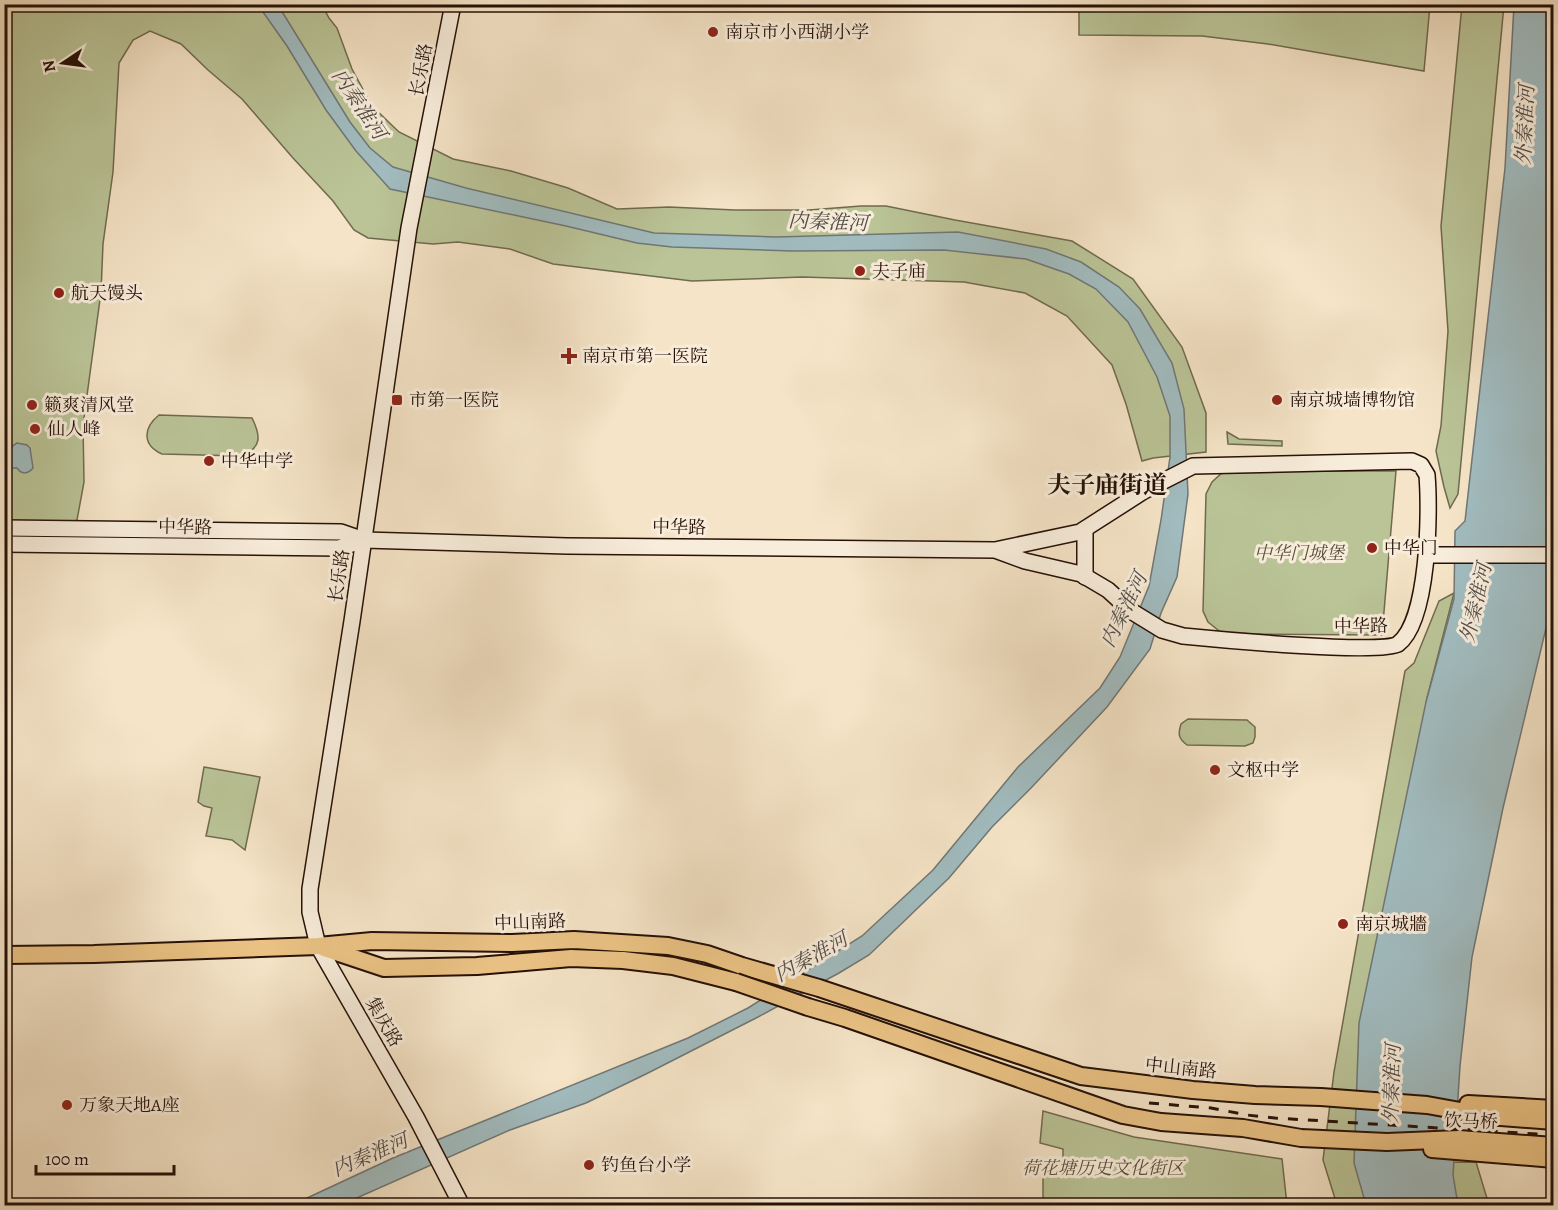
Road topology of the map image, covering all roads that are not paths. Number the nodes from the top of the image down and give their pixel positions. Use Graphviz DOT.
graph roads {
  1 [pos="453,4"];
  2 [pos="4,528"];
  3 [pos="1085,529"];
  4 [pos="364,540"];
  5 [pos="4,544"];
  6 [pos="995,550"];
  7 [pos="1427,555"];
  8 [pos="1554,555"];
  9 [pos="1085,577"];
  10 [pos="318,946"];
  11 [pos="4,956"];
  12 [pos="739,974"];
  13 [pos="1552,1113"];
  14 [pos="1551,1154"];
  15 [pos="462,1206"];
  1 -- 4 [label="main road, 长乐路"];
  2 -- 4 [label="main road, 中华路"];
  3 -- 6 [label="main road, 中华路"];
  3 -- 7 [label="main road, 中华路"];
  3 -- 9 [label="main road"];
  4 -- 5 [label="main road, 中华路"];
  4 -- 6 [label="main road, 中华路"];
  4 -- 10 [label="main road, 长乐路"];
  6 -- 9 [label="main road, 中华路"];
  7 -- 8 [label="main road"];
  7 -- 9 [label="main road, 中华路"];
  10 -- 11 [label="main road, 中山南路"];
  10 -- 12 [label="main road, 中山南路"];
  10 -- 12 [label="main road, 中山南路"];
  10 -- 15 [label="main road, 集庆路"];
  12 -- 13 [label="main road, 中山南路"];
  12 -- 14 [label="main road, 饮马桥, bridge"];
}
